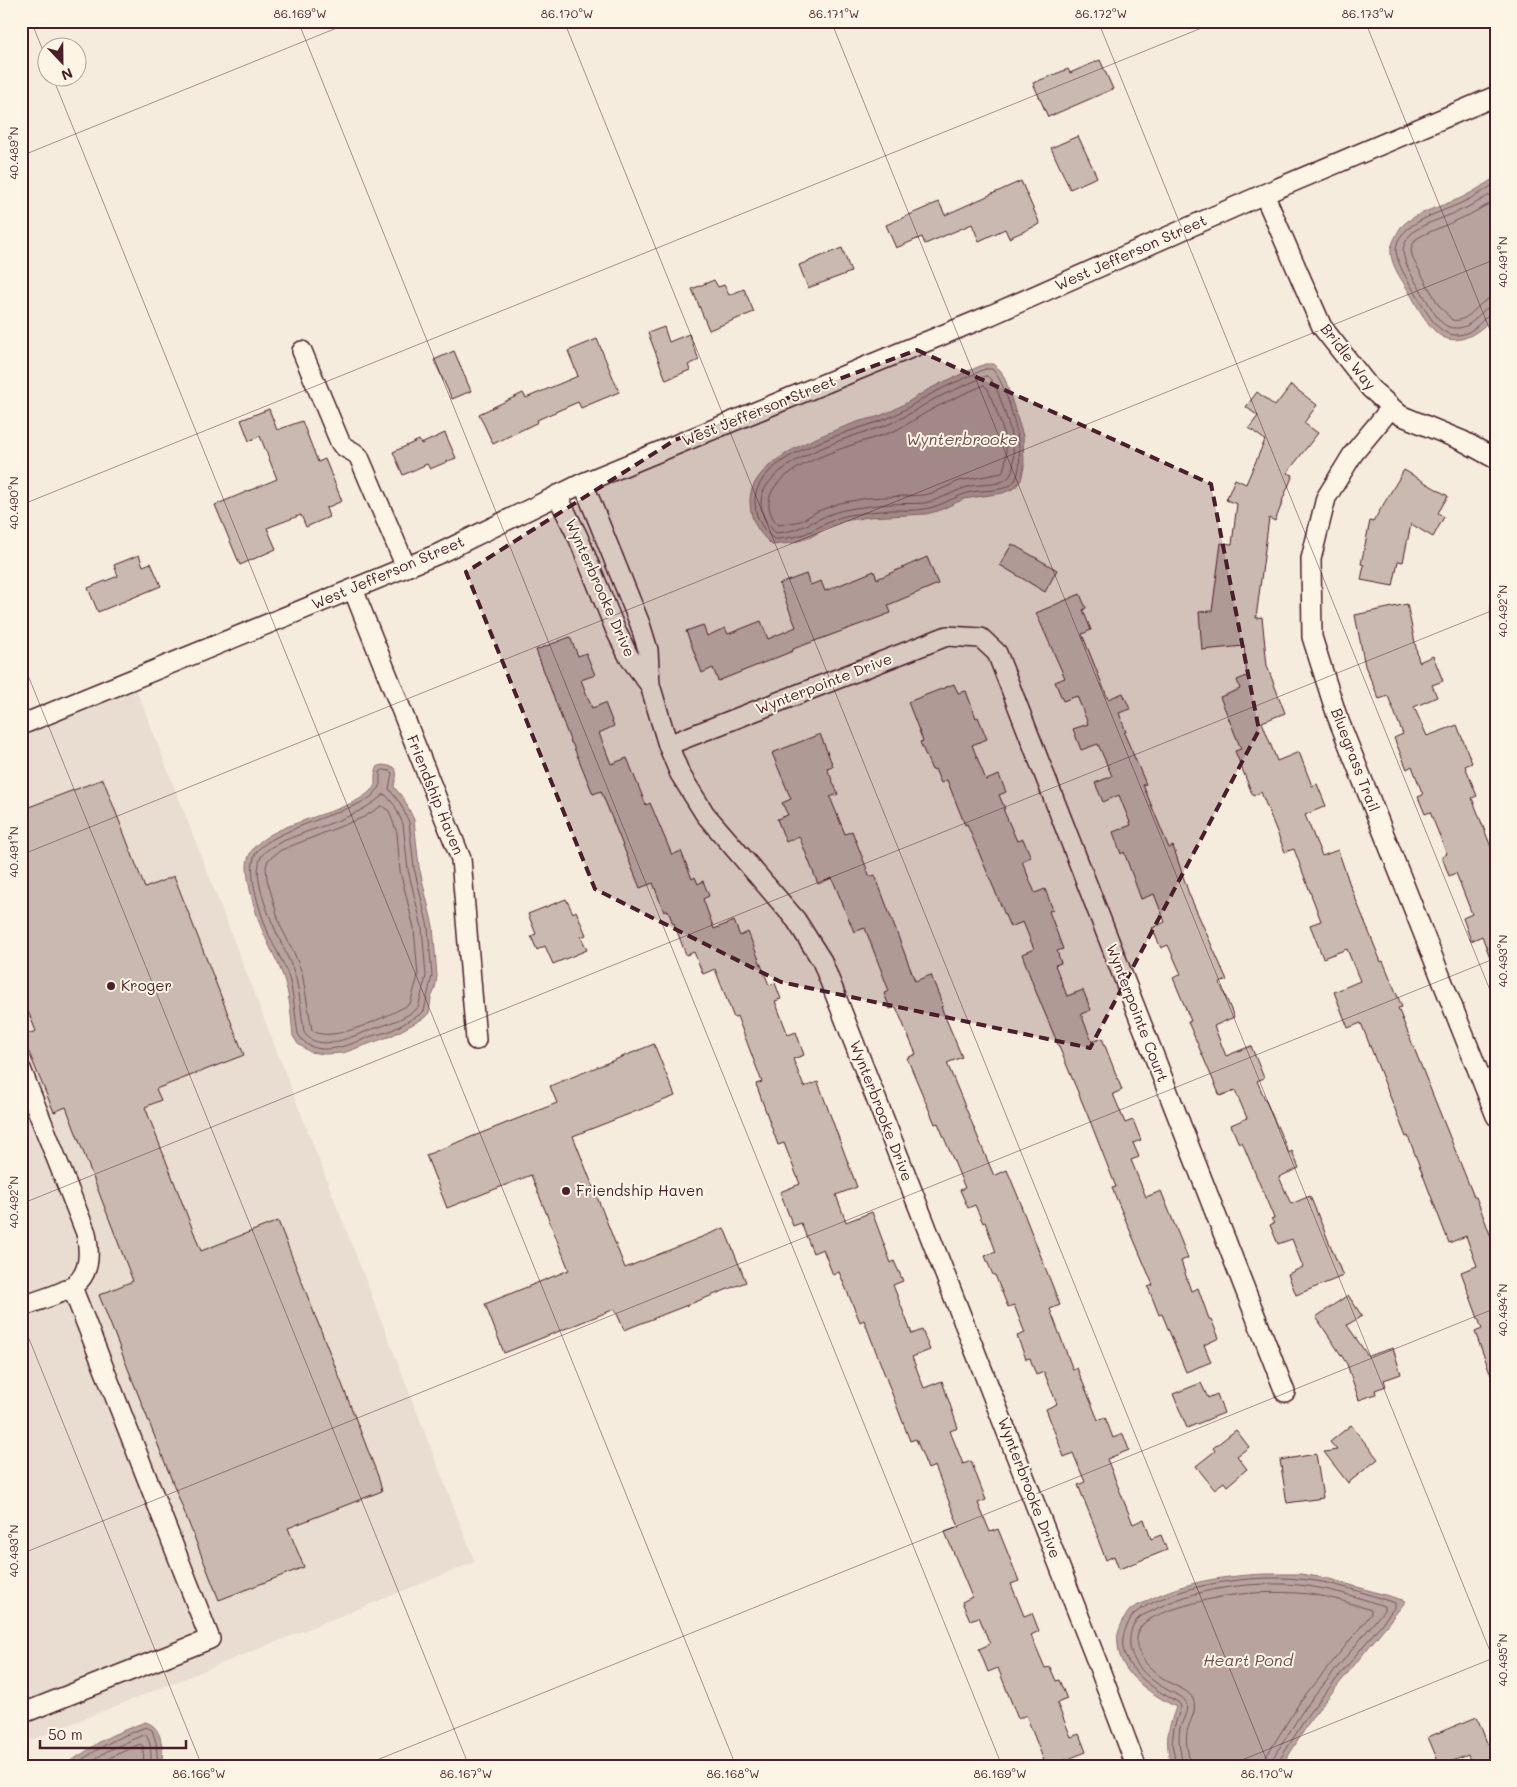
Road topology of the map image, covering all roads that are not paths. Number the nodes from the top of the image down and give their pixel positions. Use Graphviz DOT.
graph roads {
  1 [pos="1496,96"];
  2 [pos="1264,194"];
  3 [pos="302,351"];
  4 [pos="1391,408"];
  5 [pos="1496,459"];
  6 [pos="583,483"];
  7 [pos="557,494"];
  8 [pos="406,567"];
  9 [pos="352,589"];
  10 [pos="981,638"];
  11 [pos="650,685"];
  12 [pos="21,725"];
  13 [pos="668,745"];
  14 [pos="476,1040"];
  15 [pos="21,1069"];
  16 [pos="1496,1116"];
  17 [pos="72,1288"];
  18 [pos="21,1307"];
  19 [pos="1285,1392"];
  20 [pos="21,1714"];
  21 [pos="1136,1766"];
  1 -- 2 [label="street, West Jefferson Street"];
  2 -- 4 [label="street, Bridle Way"];
  2 -- 6 [label="street, West Jefferson Street"];
  3 -- 8 [label="street"];
  4 -- 5 [label="street, Bridle Way"];
  4 -- 16 [label="street, Bluegrass Trail"];
  6 -- 7 [label="street, West Jefferson Street"];
  6 -- 11 [label="street"];
  7 -- 8 [label="street, West Jefferson Street"];
  7 -- 11 [label="street, Wynterbrooke Drive"];
  8 -- 9 [label="street, West Jefferson Street"];
  9 -- 12 [label="street, West Jefferson Street"];
  9 -- 14 [label="street, Friendship Haven"];
  10 -- 13 [label="street, Wynterpointe Drive"];
  10 -- 19 [label="street, Wynterpointe Court"];
  11 -- 13 [label="street, Wynterbrooke Drive"];
  13 -- 21 [label="street, Wynterbrooke Drive"];
  15 -- 17 [label="street"];
  17 -- 18 [label="street"];
  17 -- 20 [label="street"];
}
